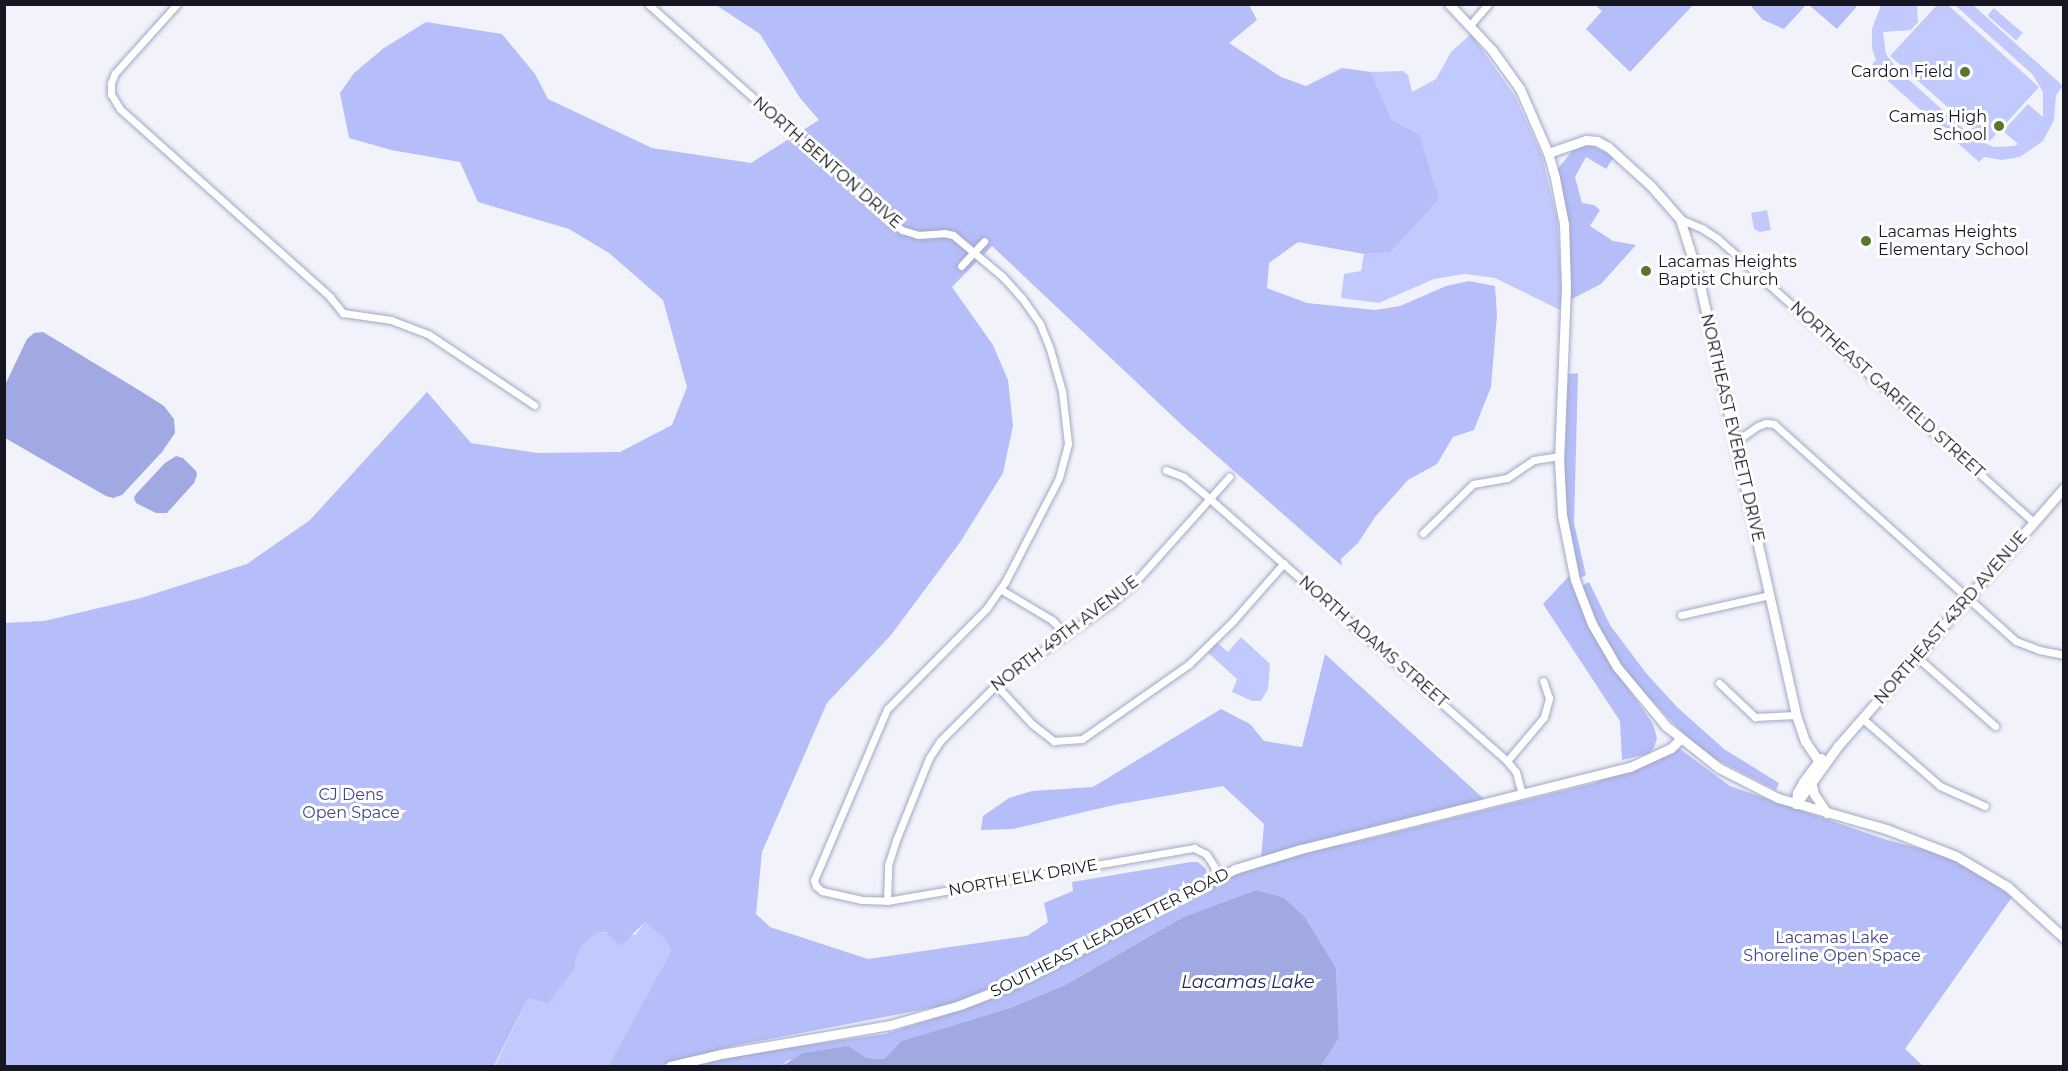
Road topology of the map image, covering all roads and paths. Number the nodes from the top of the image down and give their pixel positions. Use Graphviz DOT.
graph roads {
  1 [pos="177,4"];
  2 [pos="648,4"];
  3 [pos="1449,4"];
  4 [pos="1488,4"];
  5 [pos="1470,25"];
  6 [pos="1548,153"];
  7 [pos="1680,219"];
  8 [pos="984,241"];
  9 [pos="974,252"];
  10 [pos="961,266"];
  11 [pos="534,405"];
  12 [pos="1735,442"];
  13 [pos="1560,456"];
  14 [pos="1166,470"];
  15 [pos="1229,477"];
  16 [pos="2064,488"];
  17 [pos="1210,499"];
  18 [pos="2034,522"];
  19 [pos="1423,533"];
  20 [pos="1284,563"];
  21 [pos="1000,589"];
  22 [pos="1770,595"];
  23 [pos="1969,598"];
  24 [pos="1681,615"];
  25 [pos="1065,634"];
  26 [pos="2064,655"];
  27 [pos="1918,658"];
  28 [pos="1542,681"];
  29 [pos="1719,683"];
  30 [pos="996,685"];
  31 [pos="1796,715"];
  32 [pos="1863,719"];
  33 [pos="1995,726"];
  34 [pos="1680,739"];
  35 [pos="1838,746"];
  36 [pos="1818,760"];
  37 [pos="1508,761"];
  38 [pos="1811,781"];
  39 [pos="1522,795"];
  40 [pos="1796,804"];
  41 [pos="1985,806"];
  42 [pos="1827,813"];
  43 [pos="1217,877"];
  44 [pos="816,886"];
  45 [pos="887,901"];
  46 [pos="2064,938"];
  47 [pos="670,1066"];
  1 -- 11 [label="street"];
  2 -- 9 [label="street, NORTH BENTON DRIVE"];
  3 -- 5 [label="street"];
  4 -- 5 [label="street"];
  5 -- 6 [label="street"];
  6 -- 7 [label="street, NORTHEAST EVERETT DRIVE"];
  6 -- 13 [label="street"];
  7 -- 12 [label="street, NORTHEAST EVERETT DRIVE"];
  7 -- 18 [label="street, NORTHEAST GARFIELD STREET"];
  8 -- 9 [label="street"];
  9 -- 10 [label="street"];
  9 -- 21 [label="street, NORTH BENTON DRIVE"];
  12 -- 22 [label="street, NORTHEAST EVERETT DRIVE"];
  12 -- 23 [label="street"];
  13 -- 19 [label="street"];
  13 -- 34 [label="street"];
  14 -- 17 [label="street, NORTH ADAMS STREET"];
  15 -- 17 [label="street, NORTH 49TH AVENUE"];
  16 -- 18 [label="street, NORTHEAST 43RD AVENUE"];
  17 -- 20 [label="street, NORTH ADAMS STREET"];
  17 -- 25 [label="street, NORTH 49TH AVENUE"];
  18 -- 23 [label="street, NORTHEAST 43RD AVENUE"];
  20 -- 30 [label="street"];
  20 -- 37 [label="street, NORTH ADAMS STREET"];
  21 -- 25 [label="street"];
  21 -- 44 [label="street, NORTH BENTON DRIVE"];
  22 -- 24 [label="street"];
  22 -- 31 [label="street, NORTHEAST EVERETT DRIVE"];
  23 -- 26 [label="street"];
  23 -- 27 [label="street, NORTHEAST 43RD AVENUE"];
  25 -- 30 [label="street, NORTH 49TH AVENUE"];
  27 -- 32 [label="street, NORTHEAST 43RD AVENUE"];
  27 -- 33 [label="street"];
  28 -- 37 [label="street"];
  29 -- 31 [label="street"];
  30 -- 45 [label="street, NORTH 49TH AVENUE"];
  31 -- 36 [label="street, NORTHEAST EVERETT DRIVE"];
  32 -- 35 [label="street, NORTHEAST 43RD AVENUE"];
  32 -- 41 [label="street"];
  34 -- 39 [label="street, SOUTHEAST LEADBETTER ROAD"];
  34 -- 40 [label="street"];
  35 -- 36 [label="street, NORTHEAST 43RD AVENUE"];
  35 -- 38 [label="street, NORTHEAST 43RD AVENUE"];
  36 -- 40 [label="street, NORTHEAST 43RD AVENUE"];
  37 -- 39 [label="street, NORTH ADAMS STREET"];
  38 -- 40 [label="street, NORTHEAST 43RD AVENUE"];
  38 -- 42 [label="street"];
  39 -- 43 [label="street, SOUTHEAST LEADBETTER ROAD"];
  40 -- 42 [label="street"];
  42 -- 46 [label="street"];
  43 -- 45 [label="street, NORTH ELK DRIVE"];
  43 -- 47 [label="street, SOUTHEAST LEADBETTER ROAD"];
  44 -- 45 [label="street, NORTH ELK DRIVE"];
}
